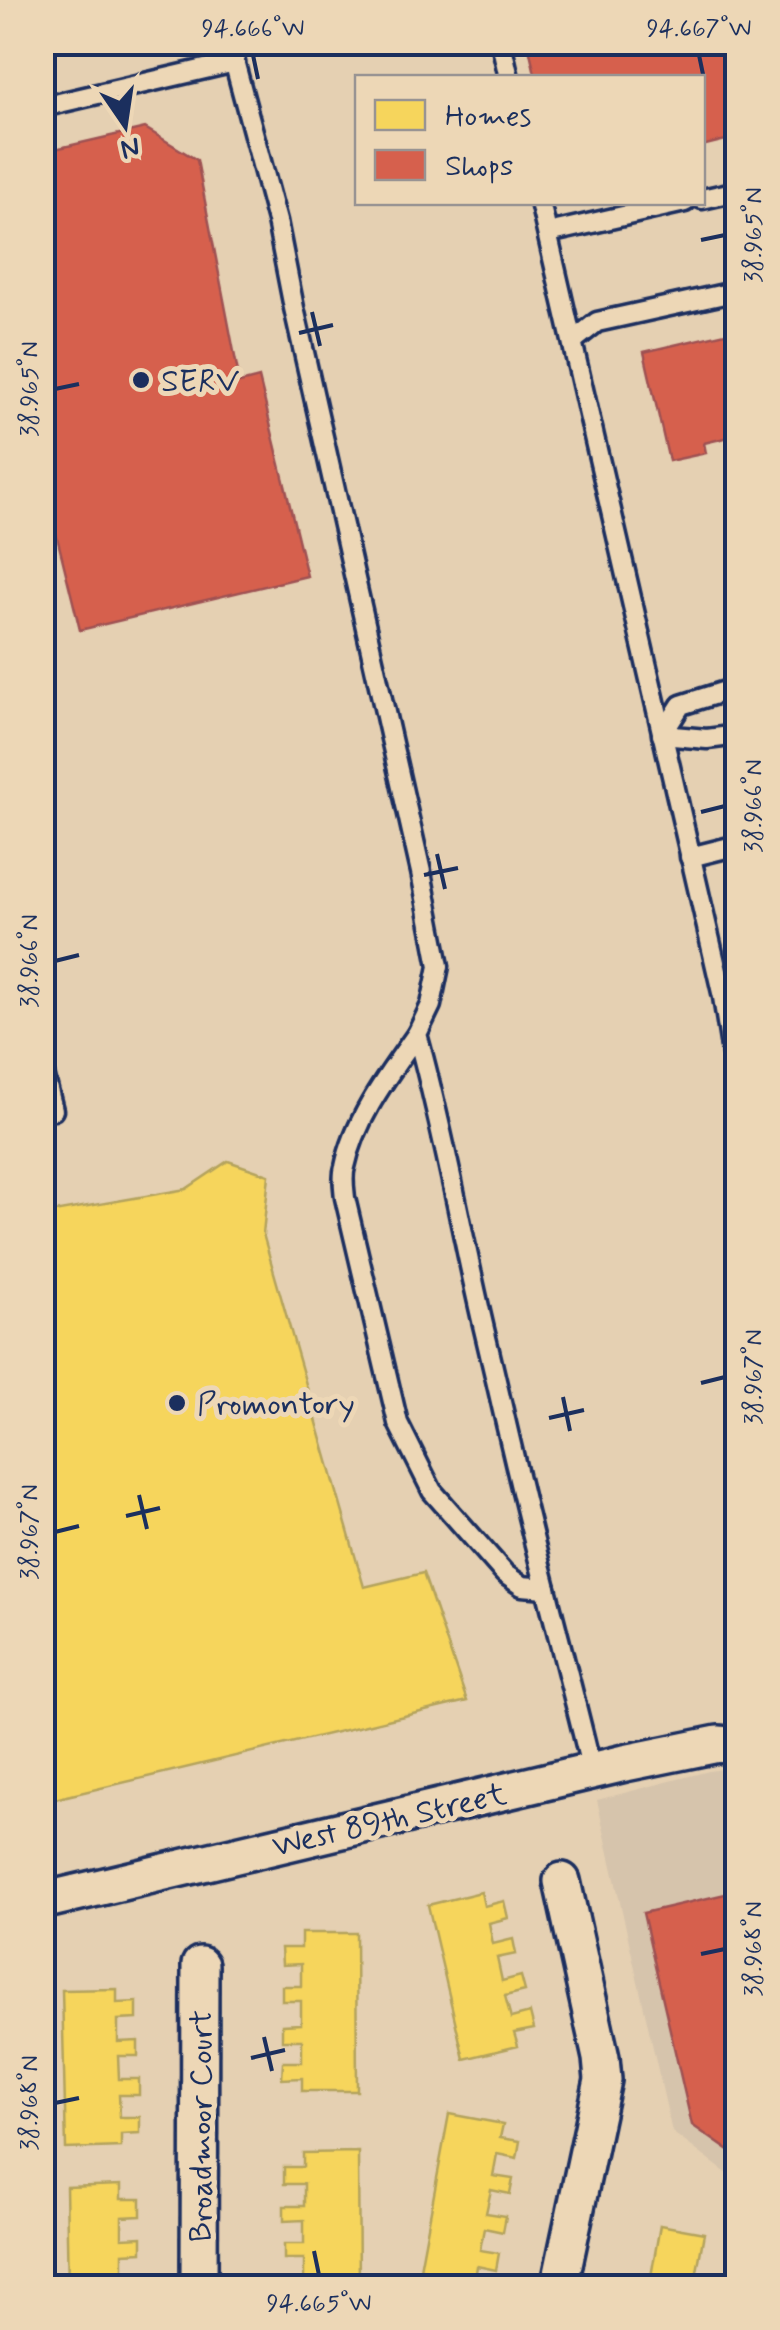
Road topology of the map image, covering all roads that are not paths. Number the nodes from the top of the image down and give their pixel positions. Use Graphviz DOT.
graph roads {
  1 [pos="230,42"];
  2 [pos="500,42"];
  3 [pos="235,62"];
  4 [pos="508,75"];
  5 [pos="42,107"];
  6 [pos="738,191"];
  7 [pos="705,197"];
  8 [pos="541,205"];
  9 [pos="672,205"];
  10 [pos="548,233"];
  11 [pos="738,291"];
  12 [pos="572,341"];
  13 [pos="738,686"];
  14 [pos="662,735"];
  15 [pos="738,735"];
  16 [pos="738,846"];
  17 [pos="690,857"];
  18 [pos="417,1034"];
  19 [pos="42,1066"];
  20 [pos="738,1092"];
  21 [pos="53,1110"];
  22 [pos="546,1588"];
  23 [pos="738,1746"];
  24 [pos="592,1771"];
  25 [pos="562,1881"];
  26 [pos="42,1902"];
  27 [pos="200,1965"];
  28 [pos="199,2288"];
  29 [pos="560,2288"];
  1 -- 3 [label="lane"];
  2 -- 4 [label="lane"];
  3 -- 5 [label="lane"];
  3 -- 18 [label="lane"];
  6 -- 7 [label="lane"];
  8 -- 10 [label="lane"];
  9 -- 10 [label="lane"];
  10 -- 12 [label="lane"];
  11 -- 12 [label="lane"];
  12 -- 14 [label="lane"];
  13 -- 14 [label="lane"];
  14 -- 15 [label="lane"];
  14 -- 17 [label="lane"];
  16 -- 17 [label="lane"];
  17 -- 20 [label="lane"];
  18 -- 22 [label="lane"];
  18 -- 22 [label="lane"];
  19 -- 21 [label="lane"];
  22 -- 24 [label="lane"];
  23 -- 24 [label="street, West 89th Street"];
  24 -- 26 [label="street, West 89th Street"];
  25 -- 29 [label="street"];
  27 -- 28 [label="street, Broadmoor Court"];
}
